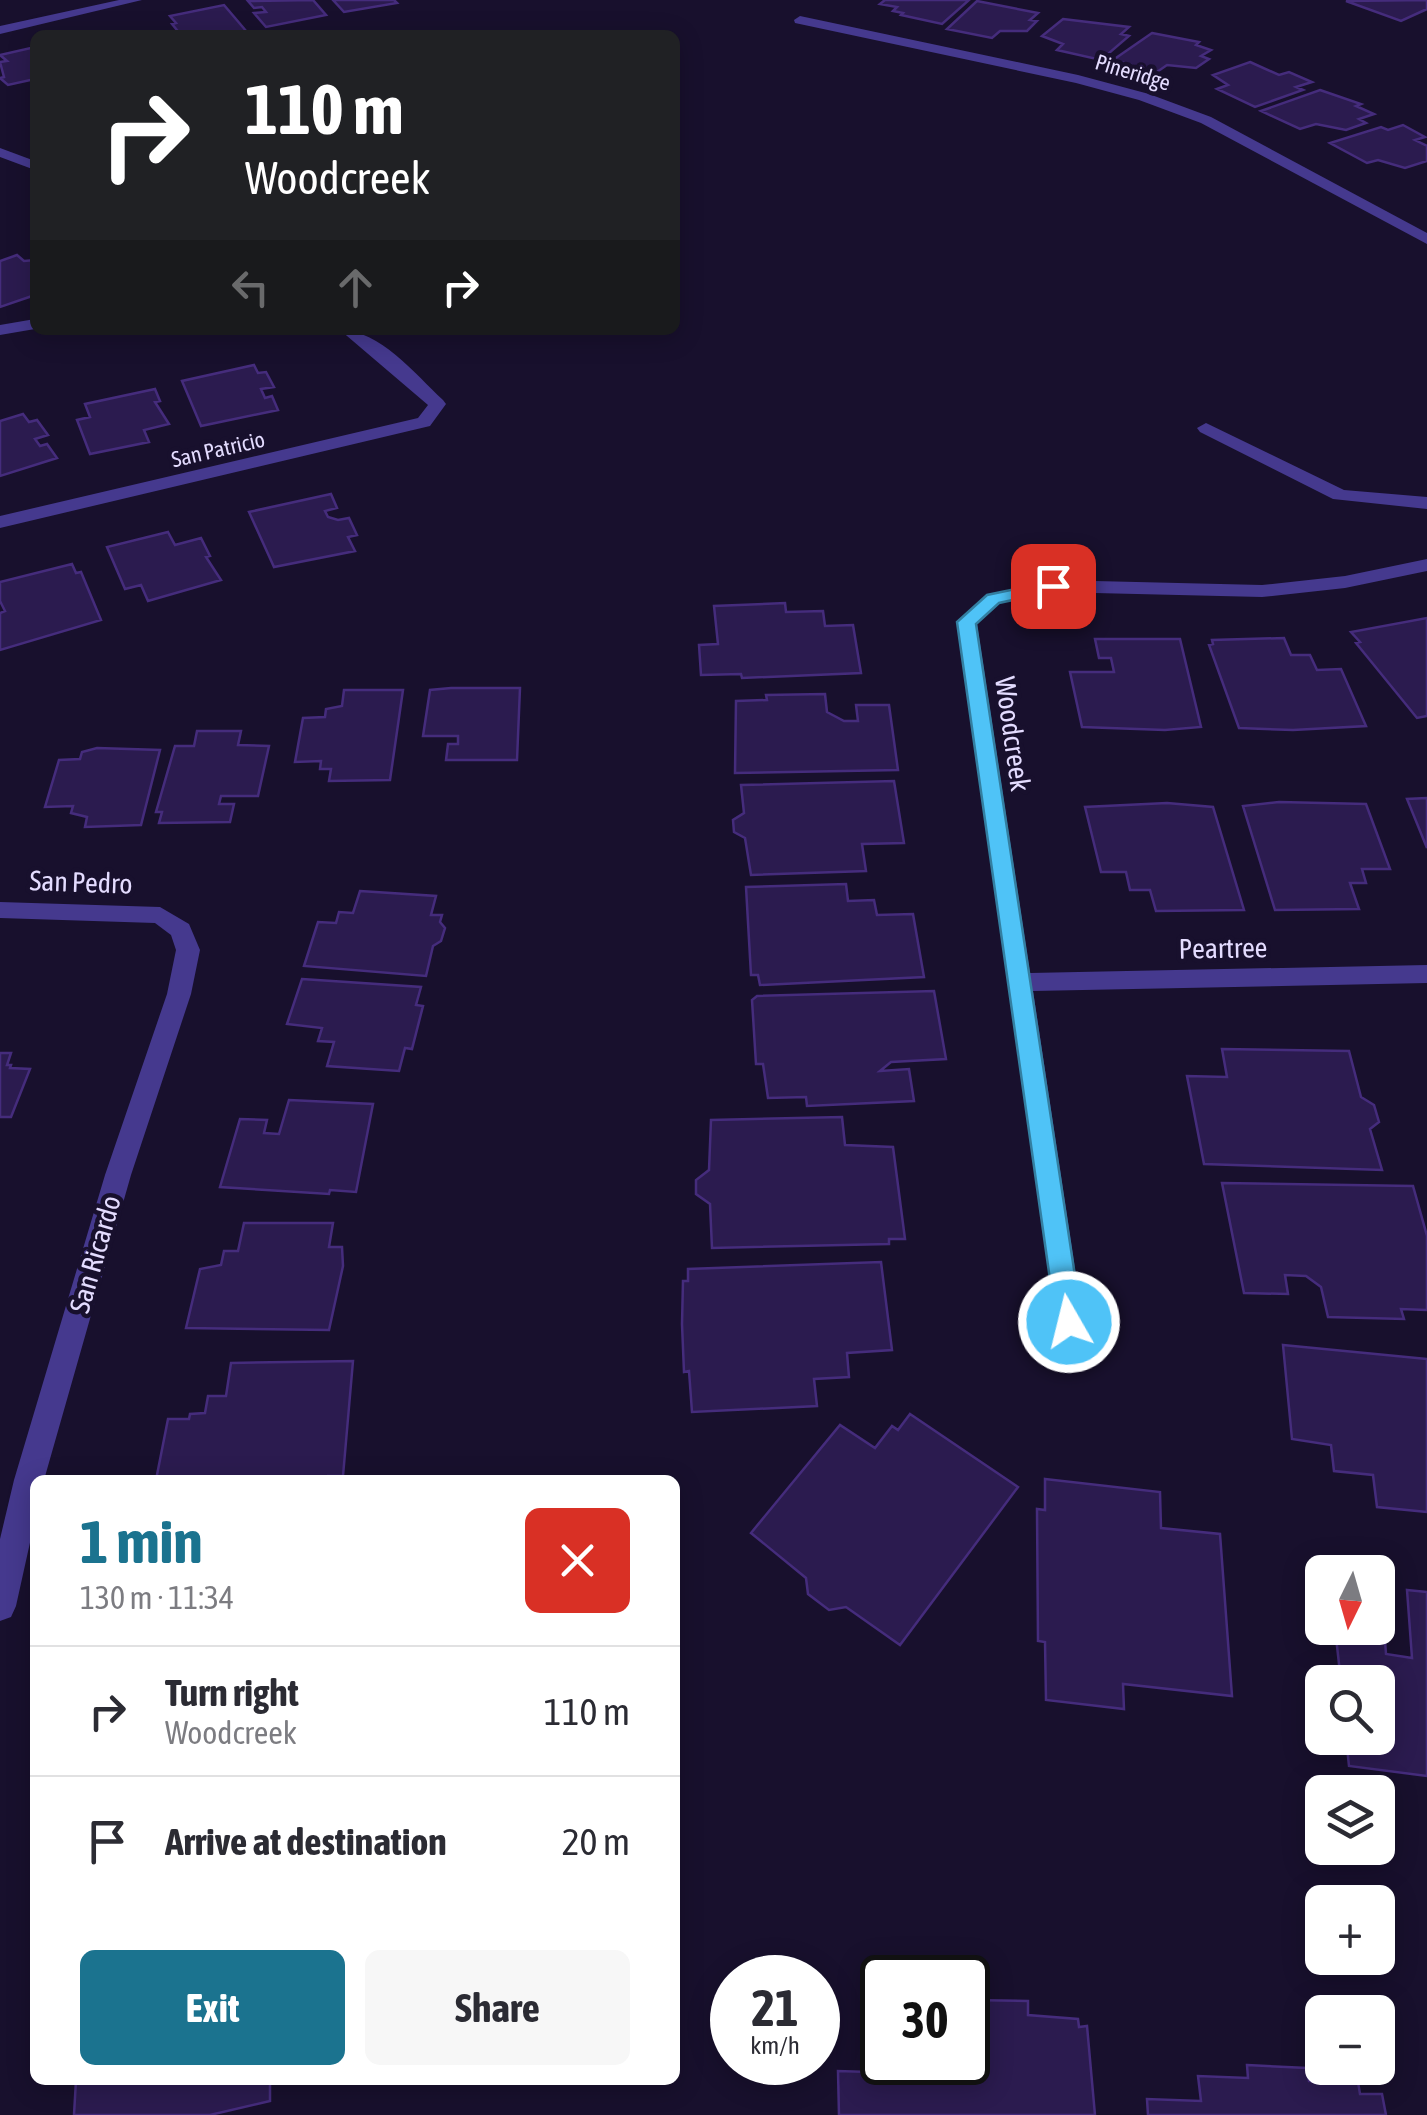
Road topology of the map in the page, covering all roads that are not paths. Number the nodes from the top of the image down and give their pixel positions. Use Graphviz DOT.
graph roads {
  1 [pos="136,0"];
  2 [pos="800,20"];
  3 [pos="0,30"];
  4 [pos="0,152"];
  5 [pos="30,164"];
  6 [pos="1427,239"];
  7 [pos="30,325"];
  8 [pos="0,330"];
  9 [pos="355,335"];
  10 [pos="1206,428"];
  11 [pos="1427,503"];
  12 [pos="0,522"];
  13 [pos="1427,565"];
  14 [pos="0,910"];
  15 [pos="160,915"];
  16 [pos="1427,974"];
  17 [pos="1019,982"];
  18 [pos="1069,1322"];
  19 [pos="30,1475"];
  20 [pos="30,1477"];
  21 [pos="0,1606"];
  1 -- 3 [label="street"];
  2 -- 6 [label="street, Pineridge"];
  4 -- 5 [label="street"];
  7 -- 8 [label="street"];
  9 -- 12 [label="street, San Patricio"];
  10 -- 11 [label="street"];
  13 -- 17 [label="street, Woodcreek"];
  14 -- 15 [label="street, San Pedro"];
  15 -- 19 [label="street, San Ricardo"];
  16 -- 17 [label="street, Peartree"];
  17 -- 18 [label="street, Woodcreek"];
  20 -- 21 [label="street, San Ricardo"];
}
